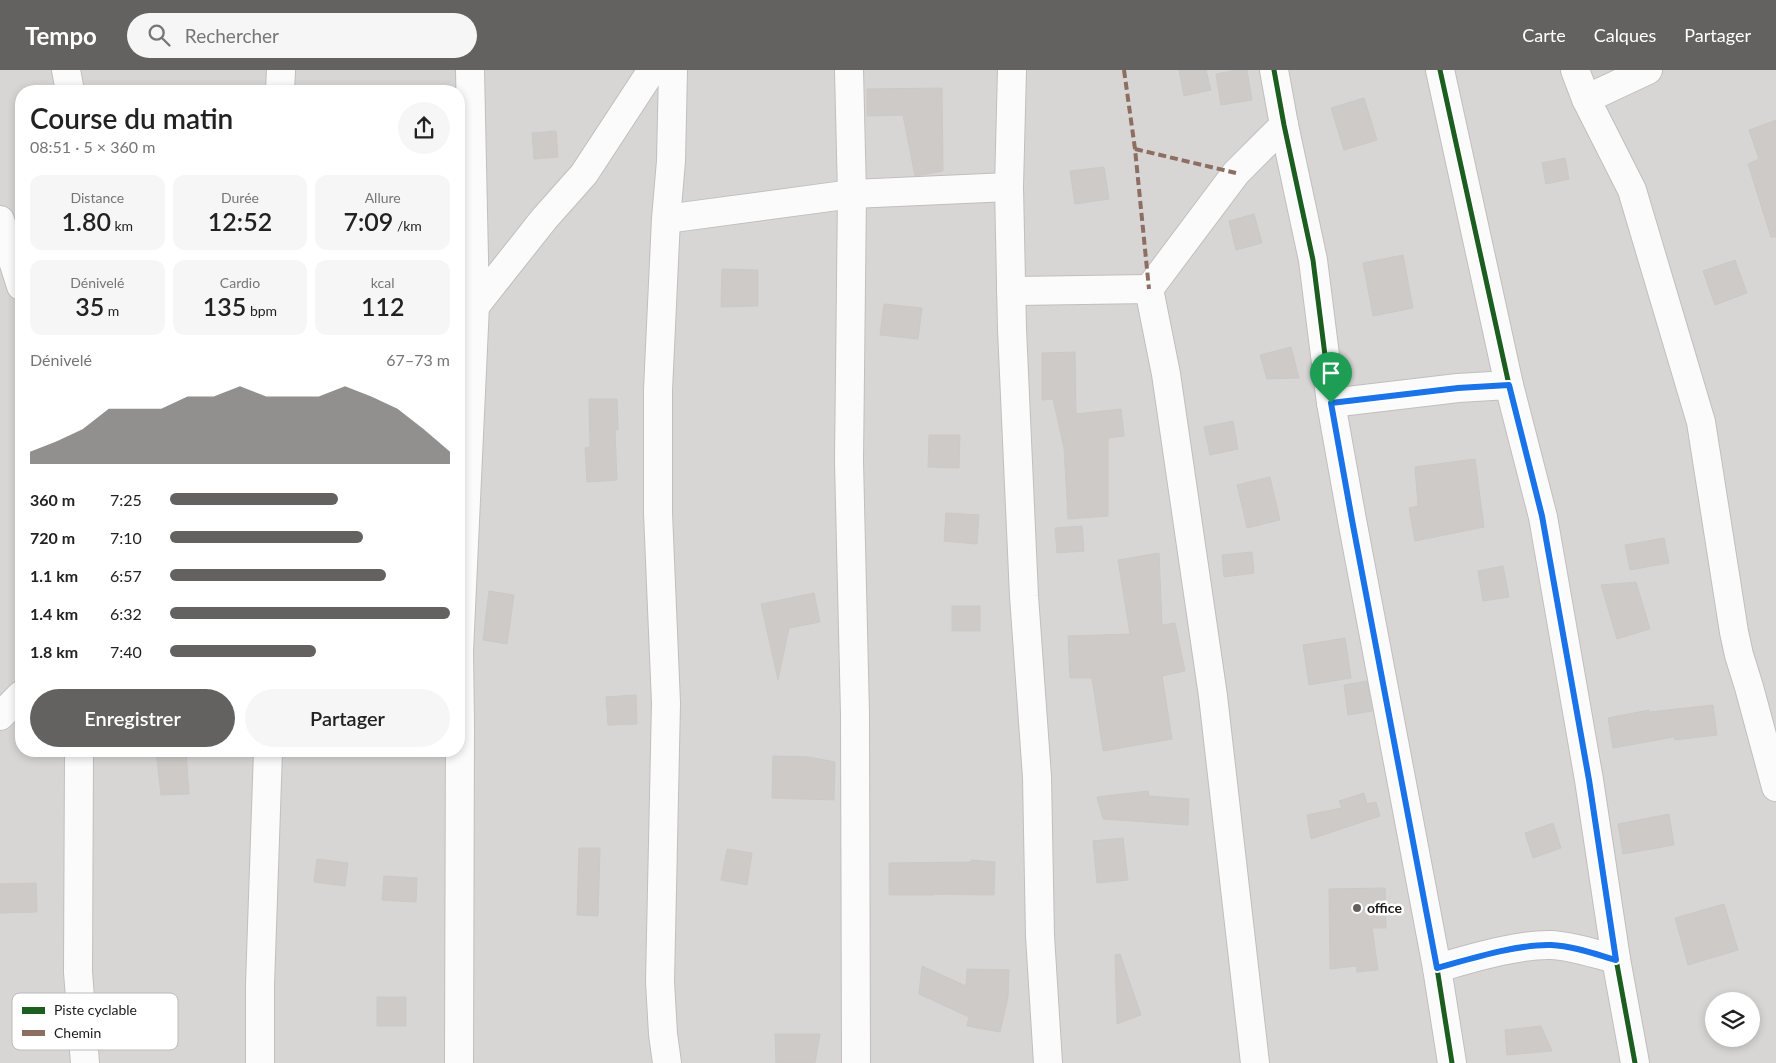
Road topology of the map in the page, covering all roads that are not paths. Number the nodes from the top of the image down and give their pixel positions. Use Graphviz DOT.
graph roads {
  1 [pos="66,70"];
  2 [pos="281,70"];
  3 [pos="470,70"];
  4 [pos="652,70"];
  5 [pos="673,70"];
  6 [pos="849,70"];
  7 [pos="1012,70"];
  8 [pos="1274,70"];
  9 [pos="1440,70"];
  10 [pos="1575,70"];
  11 [pos="1648,70"];
  12 [pos="69,85"];
  13 [pos="280,85"];
  14 [pos="1586,99"];
  15 [pos="1284,125"];
  16 [pos="1009,188"];
  17 [pos="852,194"];
  18 [pos="666,218"];
  19 [pos="0,220"];
  20 [pos="15,267"];
  21 [pos="1149,288"];
  22 [pos="1011,291"];
  23 [pos="475,305"];
  24 [pos="465,321"];
  25 [pos="1509,385"];
  26 [pos="1331,403"];
  27 [pos="465,521"];
  28 [pos="15,701"];
  29 [pos="0,716"];
  30 [pos="79,757"];
  31 [pos="268,757"];
  32 [pos="460,757"];
  33 [pos="1776,787"];
  34 [pos="1616,960"];
  35 [pos="1437,968"];
  36 [pos="79,993"];
  37 [pos="83,1050"];
  38 [pos="84,1063"];
  39 [pos="260,1063"];
  40 [pos="459,1063"];
  41 [pos="667,1063"];
  42 [pos="856,1063"];
  43 [pos="1048,1063"];
  44 [pos="1255,1063"];
  45 [pos="1452,1063"];
  46 [pos="1635,1063"];
  1 -- 12 [label="street"];
  2 -- 13 [label="street"];
  3 -- 23 [label="street"];
  4 -- 23 [label="street"];
  5 -- 18 [label="street"];
  6 -- 17 [label="street"];
  7 -- 16 [label="street"];
  8 -- 15 [label="street"];
  9 -- 25 [label="street"];
  10 -- 14 [label="street"];
  11 -- 14 [label="street"];
  14 -- 33 [label="street"];
  15 -- 21 [label="street"];
  15 -- 26 [label="street"];
  16 -- 17 [label="street"];
  16 -- 22 [label="street"];
  17 -- 18 [label="street"];
  17 -- 42 [label="street"];
  18 -- 41 [label="street"];
  19 -- 20 [label="street"];
  21 -- 22 [label="street"];
  21 -- 44 [label="street"];
  22 -- 43 [label="street"];
  23 -- 24 [label="street"];
  23 -- 27 [label="street"];
  25 -- 26 [label="street"];
  25 -- 34 [label="street"];
  26 -- 35 [label="street"];
  28 -- 29 [label="street"];
  30 -- 36 [label="street"];
  31 -- 39 [label="street"];
  32 -- 40 [label="street"];
  34 -- 35 [label="street"];
  34 -- 46 [label="street"];
  35 -- 45 [label="street"];
  37 -- 38 [label="street"];
}
